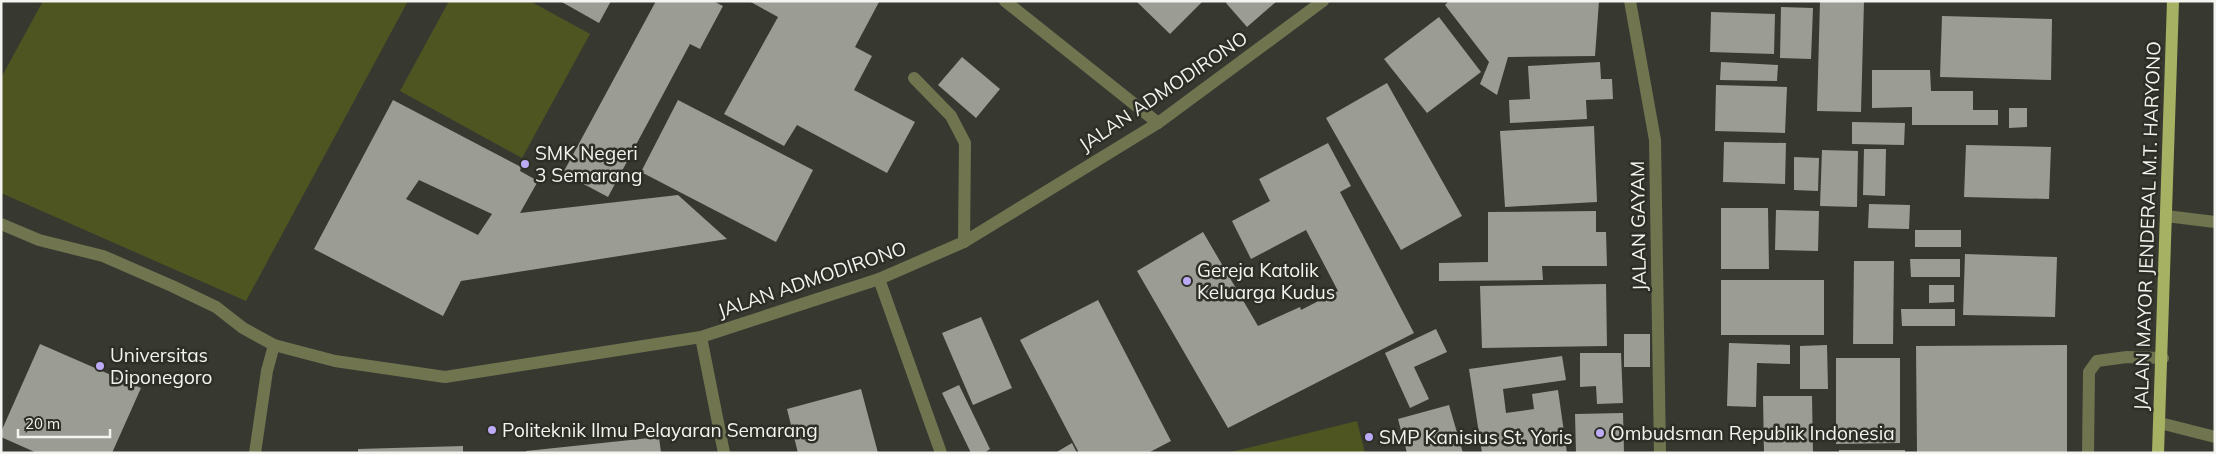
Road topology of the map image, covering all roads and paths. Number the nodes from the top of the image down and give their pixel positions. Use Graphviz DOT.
graph roads {
  1 [pos="1005,1"];
  2 [pos="1323,1"];
  3 [pos="1630,1"];
  4 [pos="2173,1"];
  5 [pos="914,78"];
  6 [pos="1158,123"];
  7 [pos="2166,216"];
  8 [pos="2215,222"];
  9 [pos="1,224"];
  10 [pos="964,242"];
  11 [pos="879,279"];
  12 [pos="701,337"];
  13 [pos="274,345"];
  14 [pos="2163,358"];
  15 [pos="2160,423"];
  16 [pos="2215,437"];
  17 [pos="255,453"];
  18 [pos="724,453"];
  19 [pos="940,453"];
  20 [pos="1660,453"];
  21 [pos="2088,453"];
  22 [pos="2158,453"];
  1 -- 6 [label="street"];
  2 -- 6 [label="street, JALAN ADMODIRONO"];
  3 -- 20 [label="street, JALAN GAYAM"];
  4 -- 7 [label="main road, JALAN MAYOR JENDERAL M.T. HARYONO"];
  5 -- 10 [label="street"];
  6 -- 10 [label="street, JALAN ADMODIRONO"];
  7 -- 8 [label="street"];
  7 -- 14 [label="main road, JALAN MAYOR JENDERAL M.T. HARYONO"];
  9 -- 13 [label="street, JALAN ADMODIRONO"];
  10 -- 11 [label="street, JALAN ADMODIRONO"];
  11 -- 12 [label="street, JALAN ADMODIRONO"];
  11 -- 19 [label="street"];
  12 -- 13 [label="street, JALAN ADMODIRONO"];
  12 -- 18 [label="street"];
  13 -- 17 [label="street"];
  14 -- 15 [label="main road, JALAN MAYOR JENDERAL M.T. HARYONO"];
  14 -- 21 [label="street"];
  15 -- 16 [label="street"];
  15 -- 22 [label="main road, JALAN MAYOR JENDERAL M.T. HARYONO"];
}
